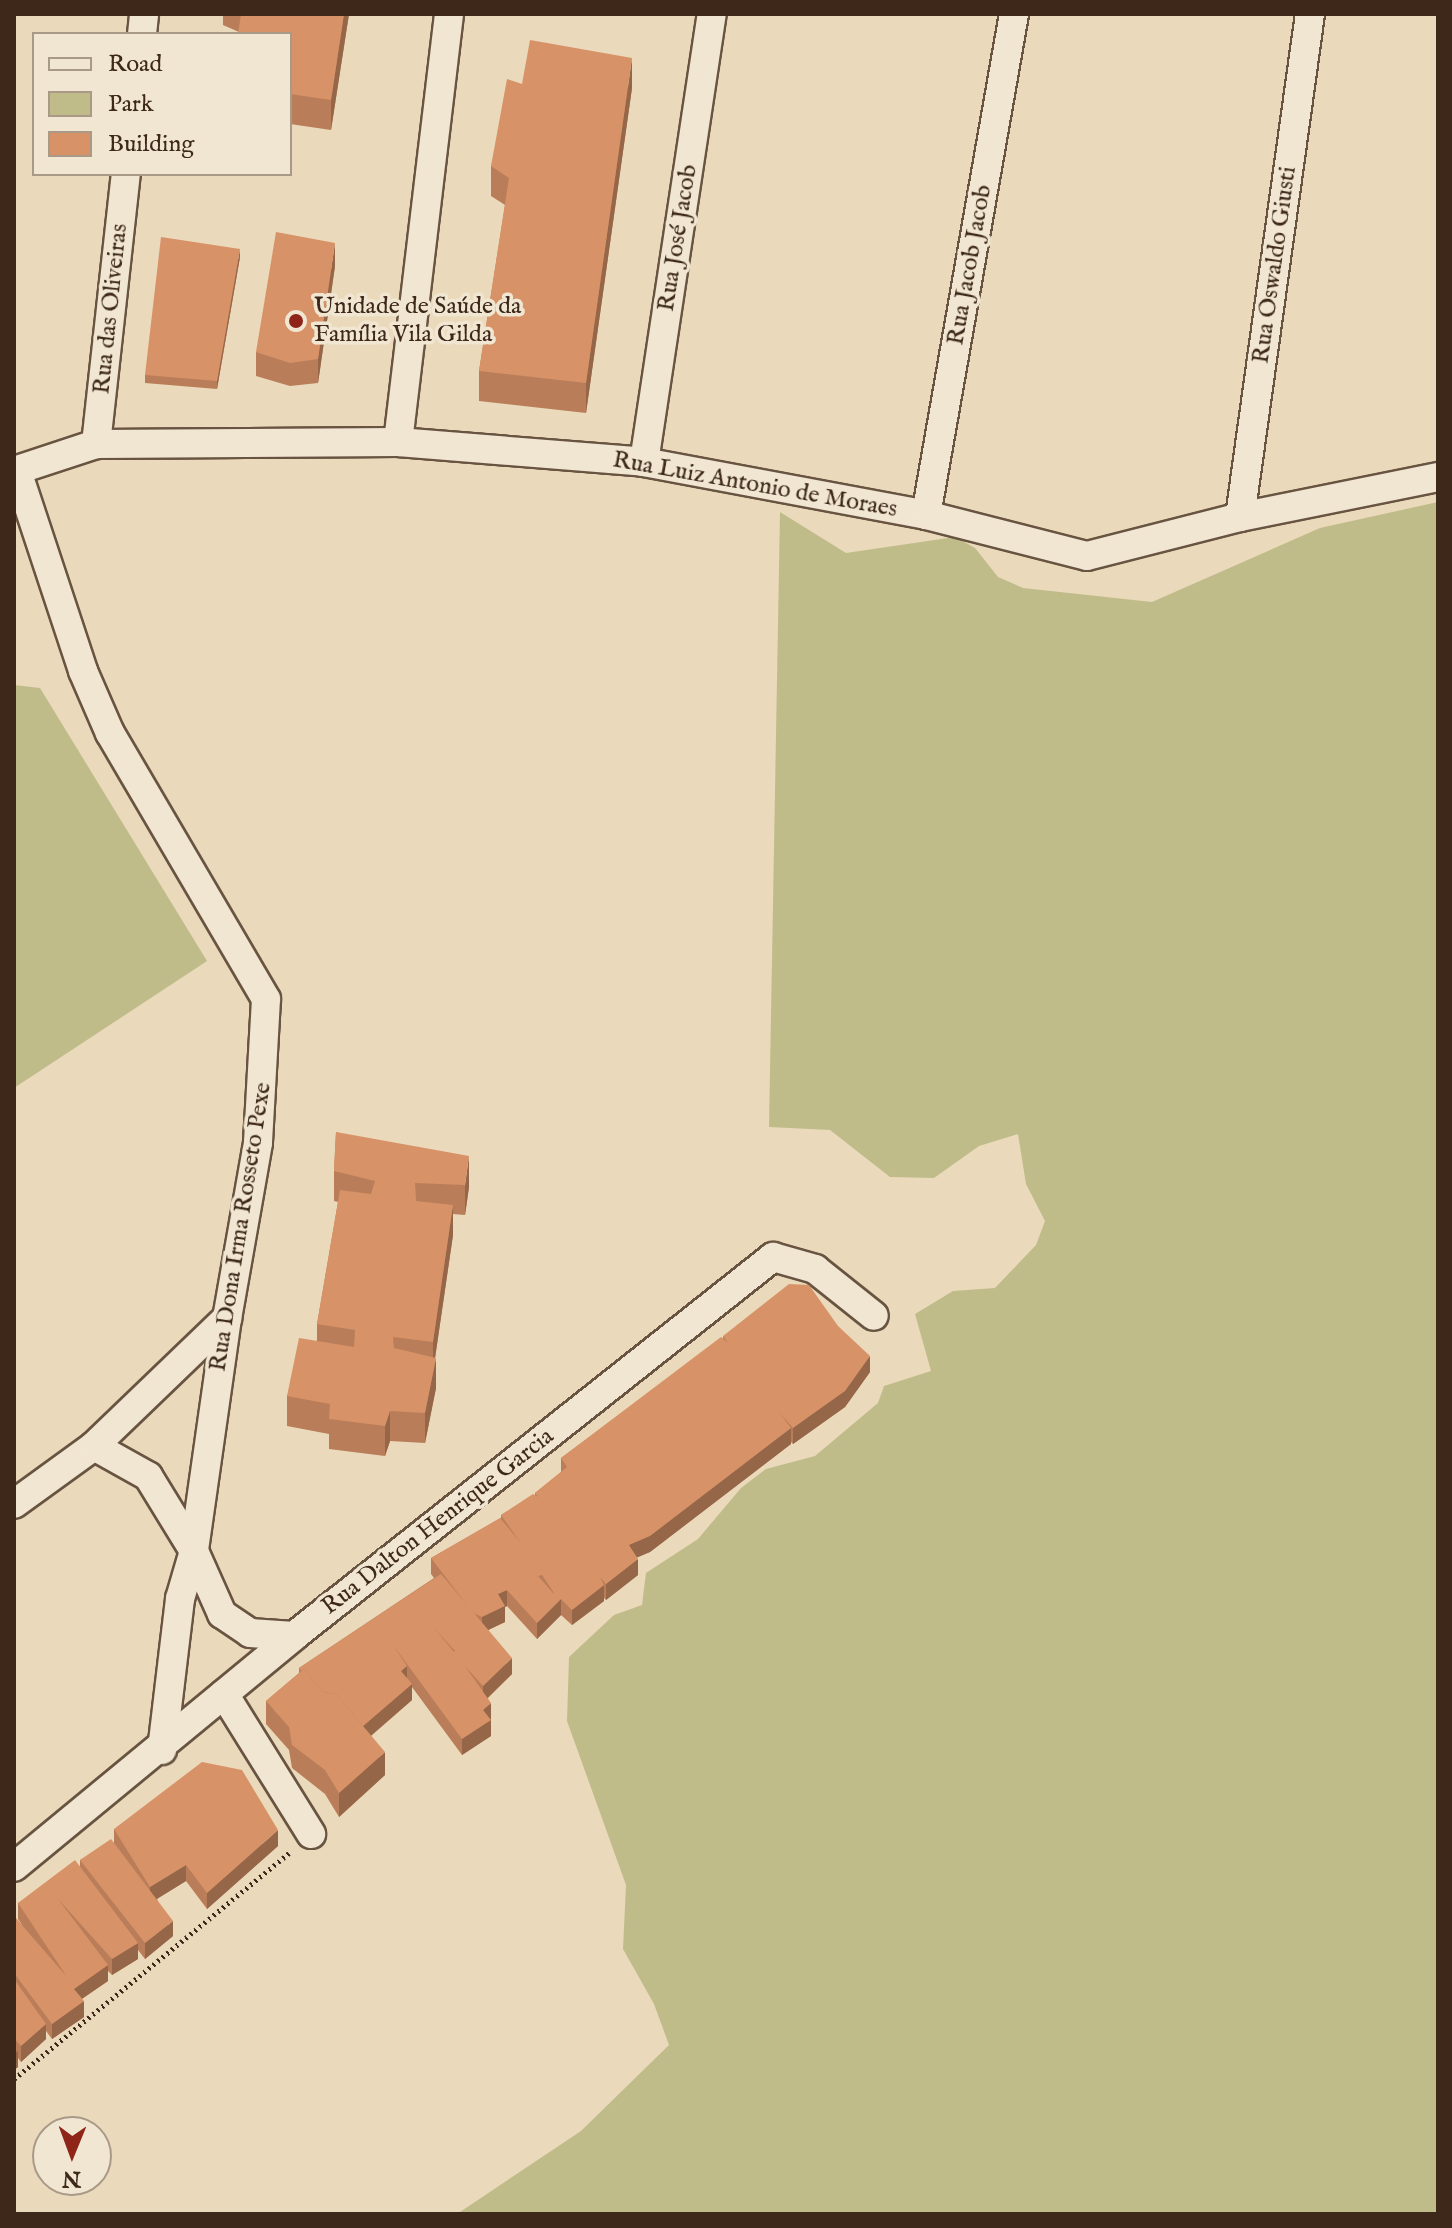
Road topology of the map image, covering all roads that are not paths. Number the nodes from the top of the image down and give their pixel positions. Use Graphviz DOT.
graph roads {
  1 [pos="449,14"];
  2 [pos="712,14"];
  3 [pos="1014,14"];
  4 [pos="1310,14"];
  5 [pos="126,176"];
  6 [pos="398,442"];
  7 [pos="96,444"];
  8 [pos="644,462"];
  9 [pos="16,471"];
  10 [pos="1438,477"];
  11 [pos="926,515"];
  12 [pos="1240,517"];
  13 [pos="874,1316"];
  14 [pos="227,1318"];
  15 [pos="94,1446"];
  16 [pos="14,1504"];
  17 [pos="194,1551"];
  18 [pos="294,1636"];
  19 [pos="224,1694"];
  20 [pos="162,1750"];
  21 [pos="311,1834"];
  22 [pos="14,1867"];
  1 -- 6 [label="street"];
  2 -- 8 [label="street, Rua José Jacob"];
  3 -- 11 [label="street, Rua Jacob Jacob"];
  4 -- 12 [label="street, Rua Oswaldo Giusti"];
  5 -- 7 [label="street, Rua das Oliveiras"];
  6 -- 7 [label="street, Rua Luiz Antonio de Moraes"];
  6 -- 8 [label="street, Rua Luiz Antonio de Moraes"];
  7 -- 9 [label="street, Rua Luiz Antonio de Moraes"];
  8 -- 11 [label="street, Rua Luiz Antonio de Moraes"];
  9 -- 14 [label="street, Rua Dona Irma Rosseto Pexe"];
  10 -- 12 [label="street, Rua Luiz Antonio de Moraes"];
  11 -- 12 [label="street, Rua Luiz Antonio de Moraes"];
  13 -- 18 [label="street, Rua Dalton Henrique Garcia"];
  14 -- 15 [label="street"];
  14 -- 17 [label="street, Rua Dona Irma Rosseto Pexe"];
  15 -- 16 [label="street"];
  15 -- 17 [label="street"];
  17 -- 18 [label="street"];
  17 -- 20 [label="street, Rua Dona Irma Rosseto Pexe"];
  18 -- 19 [label="street, Rua Dalton Henrique Garcia"];
  19 -- 20 [label="street, Rua Dalton Henrique Garcia"];
  19 -- 21 [label="street"];
  20 -- 22 [label="street, Rua Dalton Henrique Garcia"];
}
